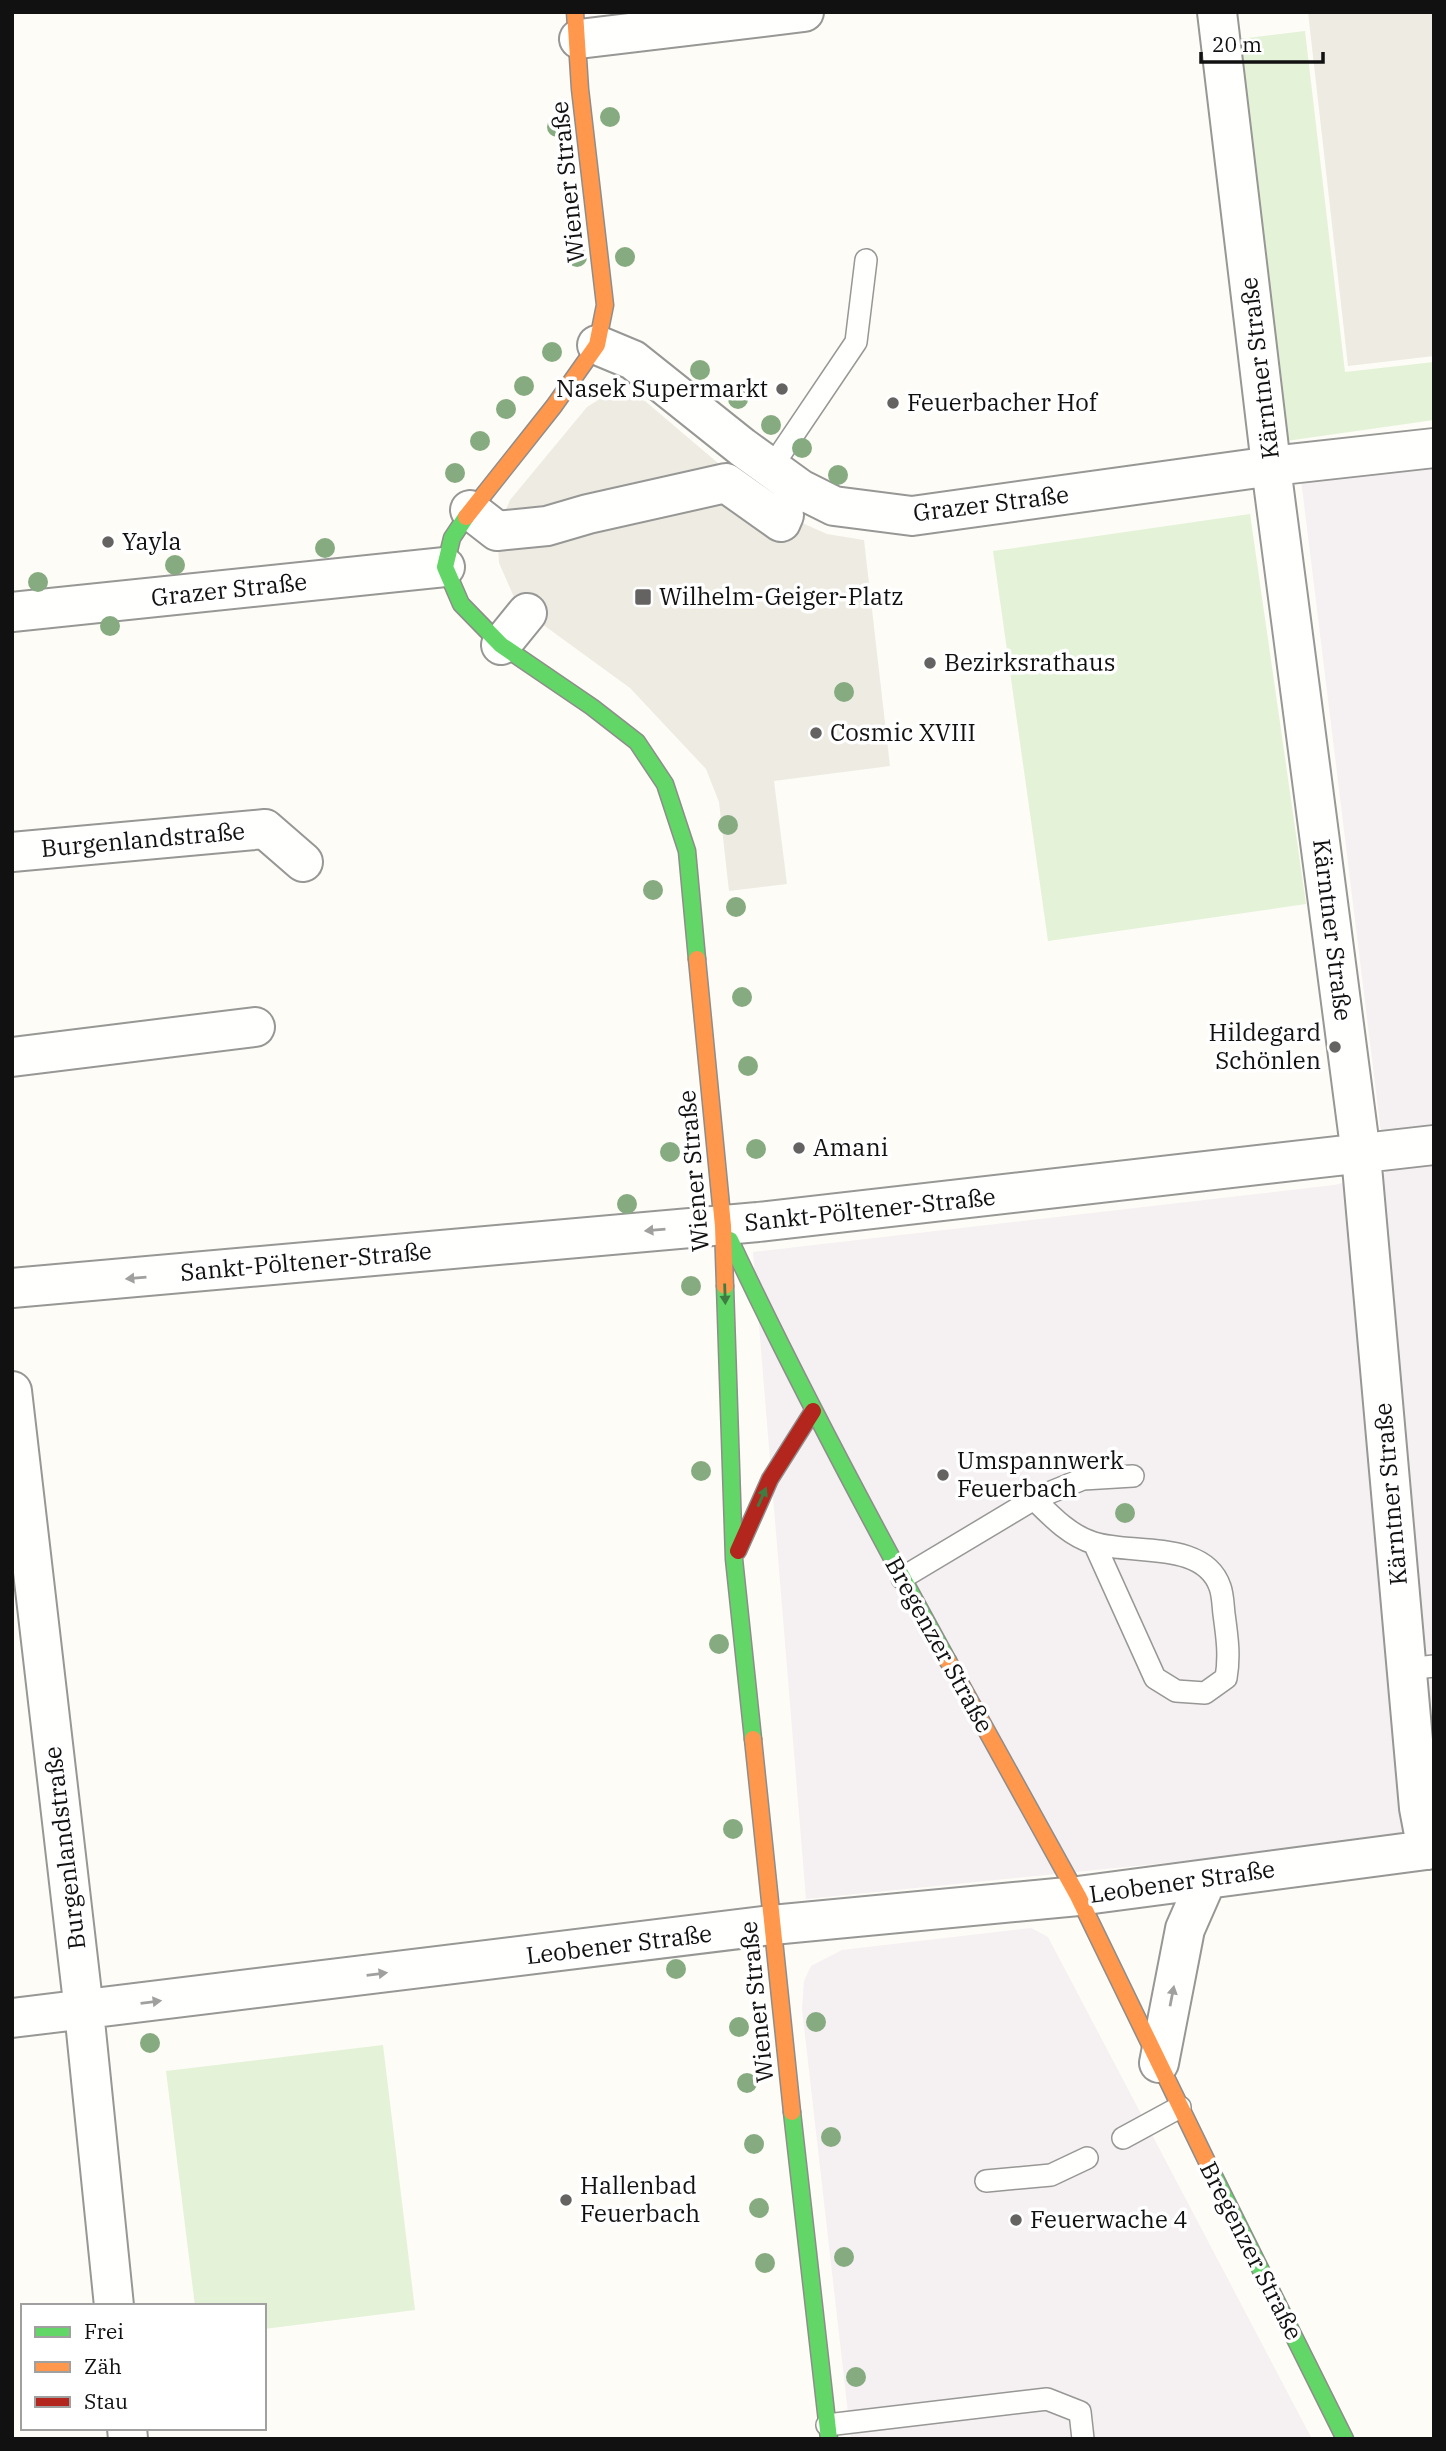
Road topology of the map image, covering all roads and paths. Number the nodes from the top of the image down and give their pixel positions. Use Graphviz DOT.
graph roads {
  1 [pos="804,12"];
  2 [pos="1217,12"];
  3 [pos="577,26"];
  4 [pos="866,260"];
  5 [pos="597,345"];
  6 [pos="1434,448"];
  7 [pos="1272,466"];
  8 [pos="771,468"];
  9 [pos="470,510"];
  10 [pos="785,515"];
  11 [pos="445,567"];
  12 [pos="12,612"];
  13 [pos="527,613"];
  14 [pos="501,645"];
  15 [pos="12,852"];
  16 [pos="303,862"];
  17 [pos="255,1027"];
  18 [pos="12,1057"];
  19 [pos="1434,1145"];
  20 [pos="1361,1155"];
  21 [pos="723,1226"];
  22 [pos="12,1288"];
  23 [pos="12,1391"];
  24 [pos="813,1411"];
  25 [pos="1133,1476"];
  26 [pos="1034,1499"];
  27 [pos="1094,1543"];
  28 [pos="734,1559"];
  29 [pos="902,1578"];
  30 [pos="1420,1667"];
  31 [pos="1430,1850"];
  32 [pos="1208,1879"];
  33 [pos="1078,1896"];
  34 [pos="772,1926"];
  35 [pos="84,2011"];
  36 [pos="12,2018"];
  37 [pos="1158,2063"];
  38 [pos="1180,2107"];
  39 [pos="1123,2138"];
  40 [pos="1087,2158"];
  41 [pos="986,2181"];
  42 [pos="114,2304"];
  43 [pos="828,2432"];
  44 [pos="1083,2439"];
  45 [pos="1345,2439"];
  1 -- 3 [label="street"];
  2 -- 7 [label="street, Kärntner Straße"];
  3 -- 5 [label="main road, Wiener Straße"];
  4 -- 8 [label="lane"];
  5 -- 8 [label="street, Grazer Straße"];
  5 -- 9 [label="main road"];
  6 -- 7 [label="street, Grazer Straße"];
  7 -- 8 [label="street, Grazer Straße"];
  7 -- 20 [label="street, Kärntner Straße"];
  9 -- 10 [label="street"];
  9 -- 11 [label="main road"];
  11 -- 12 [label="street, Grazer Straße"];
  11 -- 14 [label="main road"];
  13 -- 14 [label="street"];
  14 -- 21 [label="main road, Wiener Straße"];
  15 -- 16 [label="street, Burgenlandstraße"];
  17 -- 18 [label="street"];
  19 -- 20 [label="street, Sankt-Pöltener-Straße"];
  20 -- 21 [label="street, Sankt-Pöltener-Straße"];
  20 -- 30 [label="street, Kärntner Straße"];
  21 -- 22 [label="street, Sankt-Pöltener-Straße, one-way"];
  21 -- 24 [label="main road, Bregenzer Straße"];
  21 -- 28 [label="main road, Wiener Straße, one-way"];
  23 -- 35 [label="street, Burgenlandstraße"];
  28 -- 24 [label="main road, one-way"];
  24 -- 29 [label="main road, Bregenzer Straße"];
  25 -- 26 [label="lane"];
  26 -- 27 [label="lane"];
  26 -- 29 [label="lane"];
  27 -- 27 [label="lane"];
  28 -- 34 [label="main road, Wiener Straße"];
  29 -- 33 [label="main road, Bregenzer Straße"];
  30 -- 31 [label="street, Kärntner Straße"];
  31 -- 32 [label="street, Leobener Straße"];
  32 -- 33 [label="street, Leobener Straße"];
  37 -- 32 [label="street, one-way"];
  33 -- 34 [label="street, Leobener Straße"];
  33 -- 37 [label="main road, Bregenzer Straße"];
  35 -- 34 [label="street, Leobener Straße, one-way"];
  34 -- 43 [label="main road, Wiener Straße"];
  35 -- 36 [label="street, Leobener Straße"];
  35 -- 42 [label="street, Burgenlandstraße"];
  37 -- 38 [label="main road, Bregenzer Straße"];
  38 -- 39 [label="lane"];
  38 -- 45 [label="main road, Bregenzer Straße"];
  40 -- 41 [label="lane"];
  43 -- 44 [label="lane"];
}
